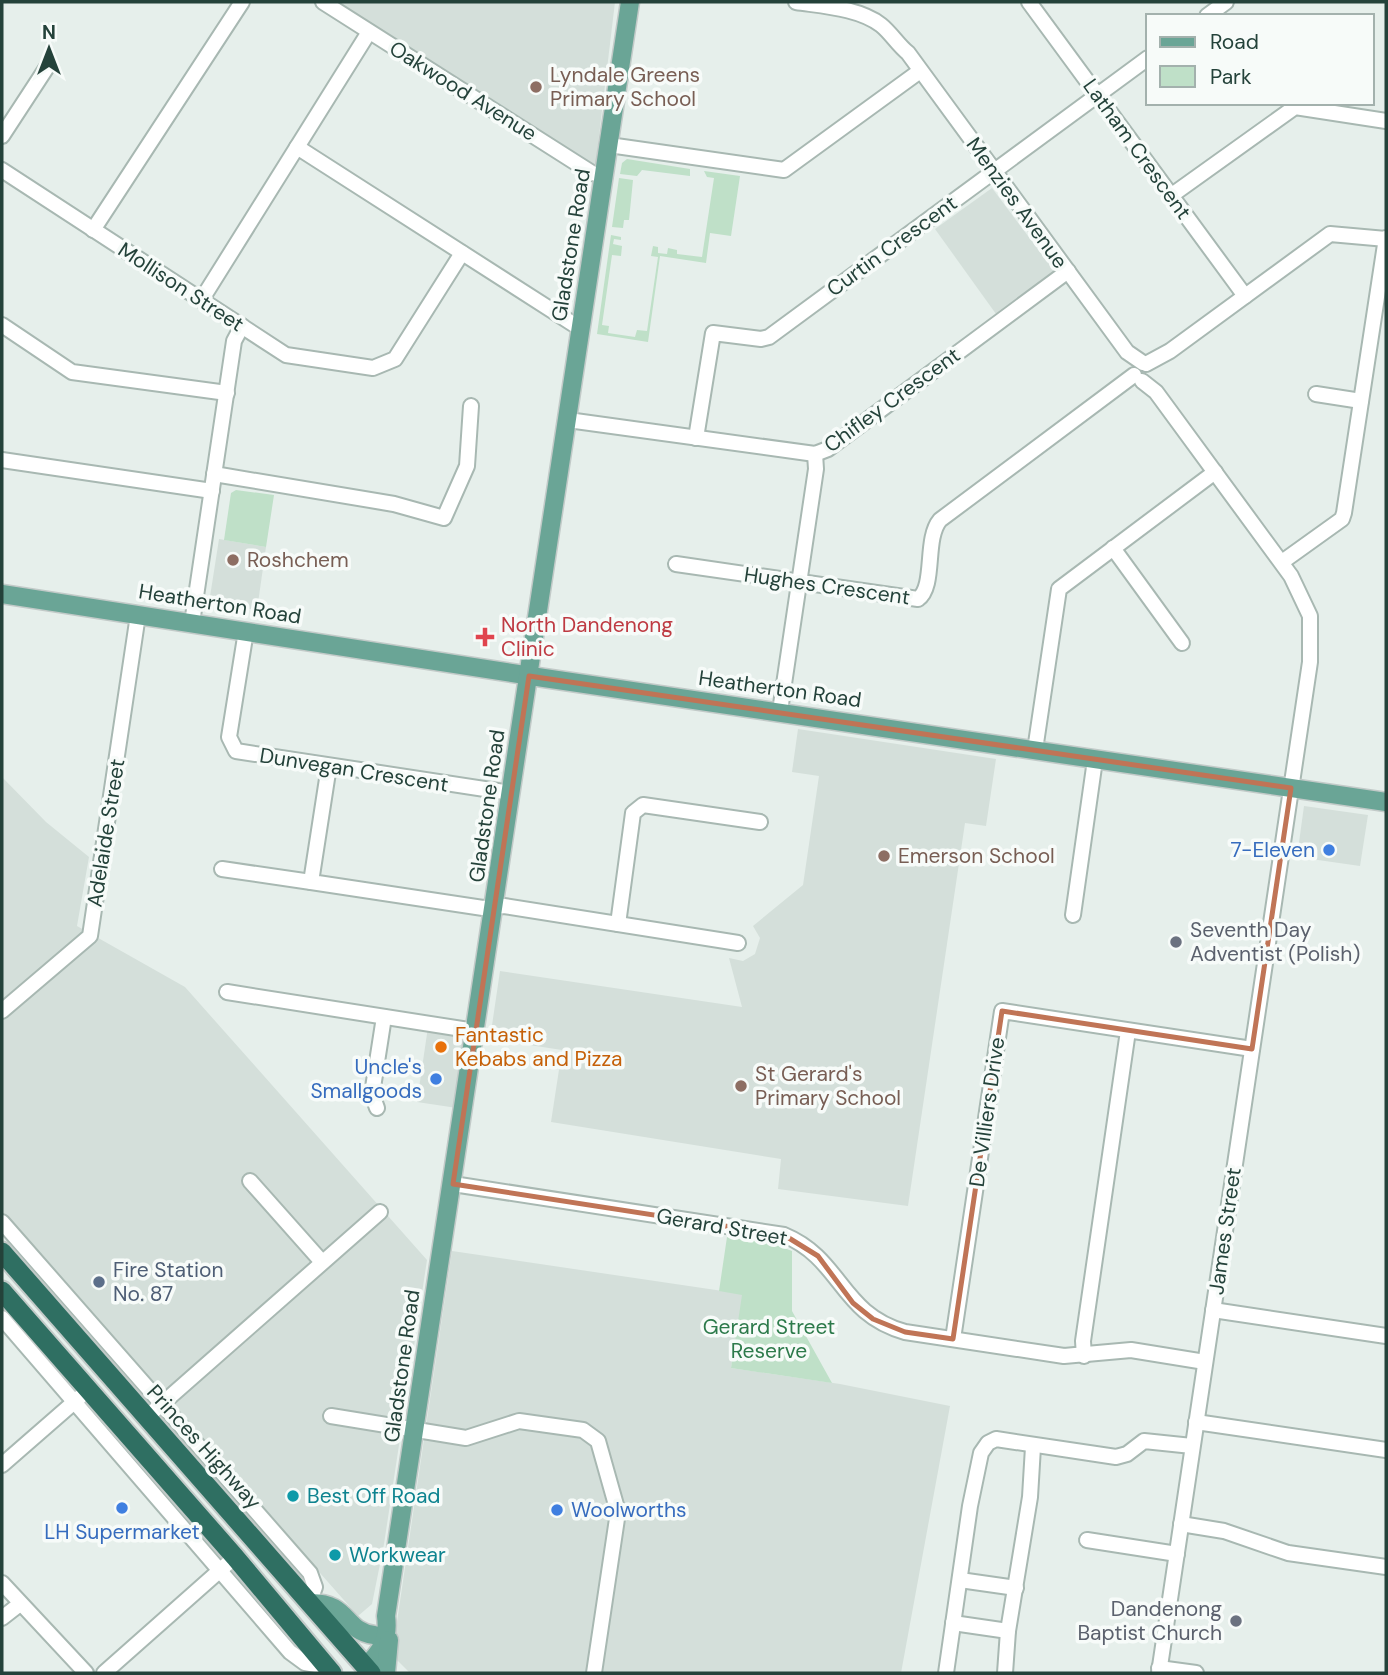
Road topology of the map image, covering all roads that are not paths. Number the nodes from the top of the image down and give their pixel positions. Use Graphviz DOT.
graph roads {
  1 [pos="242,2"];
  2 [pos="630,2"];
  3 [pos="796,2"];
  4 [pos="1029,2"];
  5 [pos="1226,2"];
  6 [pos="326,3"];
  7 [pos="1210,14"];
  8 [pos="369,32"];
  9 [pos="1146,59"];
  10 [pos="49,64"];
  11 [pos="920,71"];
  12 [pos="1097,95"];
  13 [pos="1386,121"];
  14 [pos="2,136"];
  15 [pos="609,145"];
  16 [pos="297,147"];
  17 [pos="2,170"];
  18 [pos="994,171"];
  19 [pos="605,176"];
  20 [pos="1172,195"];
  21 [pos="93,230"];
  22 [pos="1386,239"];
  23 [pos="462,253"];
  24 [pos="1068,271"];
  25 [pos="1245,296"];
  26 [pos="202,299"];
  27 [pos="2,326"];
  28 [pos="242,326"];
  29 [pos="581,329"];
  30 [pos="1140,374"];
  31 [pos="227,393"];
  32 [pos="1316,394"];
  33 [pos="1362,401"];
  34 [pos="471,406"];
  35 [pos="568,420"];
  36 [pos="696,438"];
  37 [pos="815,454"];
  38 [pos="2,460"];
  39 [pos="1215,472"];
  40 [pos="214,474"];
  41 [pos="212,491"];
  42 [pos="1113,548"];
  43 [pos="1282,562"];
  44 [pos="676,564"];
  45 [pos="799,583"];
  46 [pos="2,594"];
  47 [pos="138,615"];
  48 [pos="192,623"];
  49 [pos="246,631"];
  50 [pos="1182,643"];
  51 [pos="529,676"];
  52 [pos="780,711"];
  53 [pos="1035,750"];
  54 [pos="1095,760"];
  55 [pos="329,766"];
  56 [pos="1291,788"];
  57 [pos="511,793"];
  58 [pos="1386,802"];
  59 [pos="760,822"];
  60 [pos="222,869"];
  61 [pos="311,882"];
  62 [pos="495,907"];
  63 [pos="1073,915"];
  64 [pos="618,924"];
  65 [pos="738,943"];
  66 [pos="227,992"];
  67 [pos="2,1011"];
  68 [pos="384,1017"];
  69 [pos="475,1031"];
  70 [pos="1128,1031"];
  71 [pos="1252,1049"];
  72 [pos="377,1108"];
  73 [pos="250,1181"];
  74 [pos="453,1184"];
  75 [pos="380,1212"];
  76 [pos="2,1222"];
  77 [pos="2,1252"];
  78 [pos="322,1262"];
  79 [pos="2,1291"];
  80 [pos="1213,1310"];
  81 [pos="4,1321"];
  82 [pos="31,1324"];
  83 [pos="1386,1336"];
  84 [pos="953,1339"];
  85 [pos="1084,1356"];
  86 [pos="1205,1362"];
  87 [pos="81,1396"];
  88 [pos="163,1404"];
  89 [pos="331,1416"];
  90 [pos="147,1417"];
  91 [pos="1196,1422"];
  92 [pos="416,1431"];
  93 [pos="1192,1446"];
  94 [pos="1033,1447"];
  95 [pos="1386,1450"];
  96 [pos="2,1465"];
  97 [pos="1181,1524"];
  98 [pos="1087,1540"];
  99 [pos="1177,1554"];
  100 [pos="235,1557"];
  101 [pos="1386,1567"];
  102 [pos="217,1571"];
  103 [pos="960,1580"];
  104 [pos="2,1583"];
  105 [pos="1016,1588"];
  106 [pos="309,1603"];
  107 [pos="20,1604"];
  108 [pos="2,1618"];
  109 [pos="953,1623"];
  110 [pos="382,1627"];
  111 [pos="1008,1631"];
  112 [pos="350,1669"];
  113 [pos="1159,1671"];
  114 [pos="86,1673"];
  115 [pos="104,1673"];
  116 [pos="386,1673"];
  117 [pos="594,1673"];
  118 [pos="946,1673"];
  119 [pos="1005,1673"];
  120 [pos="1196,1673"];
  1 -- 21 [label="street"];
  2 -- 15 [label="main road, Gladstone Road"];
  3 -- 11 [label="street, Menzies Avenue"];
  4 -- 12 [label="street, Latham Crescent"];
  5 -- 7 [label="street"];
  6 -- 8 [label="street, Oakwood Avenue"];
  8 -- 16 [label="street"];
  8 -- 19 [label="street, Oakwood Avenue"];
  9 -- 12 [label="street, Curtin Crescent"];
  10 -- 14 [label="street"];
  11 -- 15 [label="street"];
  11 -- 18 [label="street, Menzies Avenue"];
  12 -- 18 [label="street, Curtin Crescent"];
  12 -- 20 [label="street, Latham Crescent"];
  13 -- 20 [label="street"];
  15 -- 19 [label="main road, Gladstone Road"];
  16 -- 23 [label="street"];
  16 -- 26 [label="street"];
  17 -- 21 [label="street, Mollison Street"];
  18 -- 24 [label="street, Menzies Avenue"];
  18 -- 36 [label="street, Curtin Crescent"];
  19 -- 29 [label="main road, Gladstone Road"];
  20 -- 25 [label="street, Latham Crescent"];
  21 -- 26 [label="street, Mollison Street"];
  22 -- 25 [label="street, Hughes Crescent"];
  22 -- 33 [label="street"];
  23 -- 28 [label="street, Mollison Street"];
  23 -- 29 [label="street"];
  24 -- 30 [label="street, Menzies Avenue"];
  24 -- 37 [label="street, Chifley Crescent"];
  25 -- 30 [label="street, Hughes Crescent"];
  26 -- 28 [label="street, Mollison Street"];
  27 -- 31 [label="street"];
  28 -- 31 [label="street"];
  29 -- 35 [label="main road, Gladstone Road"];
  30 -- 39 [label="street, Menzies Avenue"];
  30 -- 45 [label="street, Hughes Crescent"];
  31 -- 40 [label="street"];
  32 -- 33 [label="street"];
  33 -- 43 [label="street"];
  34 -- 40 [label="street"];
  35 -- 36 [label="street, Chifley Crescent"];
  35 -- 51 [label="main road, Gladstone Road"];
  36 -- 37 [label="street, Chifley Crescent"];
  37 -- 45 [label="street"];
  38 -- 41 [label="street"];
  39 -- 42 [label="street"];
  39 -- 43 [label="street, Menzies Avenue"];
  40 -- 41 [label="street"];
  41 -- 48 [label="street"];
  42 -- 50 [label="street"];
  42 -- 53 [label="street"];
  43 -- 56 [label="street, Menzies Avenue"];
  44 -- 45 [label="street, Hughes Crescent"];
  45 -- 52 [label="street"];
  46 -- 47 [label="main road, Heatherton Road"];
  47 -- 48 [label="main road, Heatherton Road"];
  47 -- 67 [label="street, Adelaide Street"];
  48 -- 49 [label="main road, Heatherton Road"];
  49 -- 51 [label="main road, Heatherton Road"];
  49 -- 55 [label="street, Dunvegan Crescent"];
  51 -- 52 [label="main road, Heatherton Road"];
  51 -- 57 [label="main road, Gladstone Road"];
  52 -- 53 [label="main road, Heatherton Road"];
  53 -- 54 [label="main road, Heatherton Road"];
  54 -- 56 [label="main road, Heatherton Road"];
  54 -- 63 [label="street"];
  55 -- 57 [label="street, Dunvegan Crescent"];
  55 -- 61 [label="street"];
  56 -- 58 [label="main road, Heatherton Road"];
  56 -- 71 [label="street, James Street"];
  57 -- 62 [label="main road, Gladstone Road"];
  59 -- 64 [label="street"];
  60 -- 61 [label="street"];
  61 -- 62 [label="street"];
  62 -- 64 [label="street"];
  62 -- 69 [label="main road, Gladstone Road"];
  64 -- 65 [label="street"];
  66 -- 68 [label="street"];
  68 -- 69 [label="street"];
  68 -- 72 [label="street"];
  69 -- 74 [label="main road, Gladstone Road"];
  70 -- 71 [label="street, De Villiers Drive"];
  70 -- 84 [label="street, De Villiers Drive"];
  70 -- 85 [label="street"];
  71 -- 80 [label="street, James Street"];
  73 -- 78 [label="street"];
  74 -- 84 [label="street, Gerard Street"];
  74 -- 92 [label="main road, Gladstone Road"];
  75 -- 78 [label="street"];
  76 -- 88 [label="street"];
  77 -- 90 [label="highway, Princes Highway"];
  78 -- 88 [label="street"];
  79 -- 82 [label="highway"];
  80 -- 83 [label="street"];
  80 -- 86 [label="street, James Street"];
  81 -- 82 [label="street"];
  81 -- 87 [label="street"];
  82 -- 87 [label="highway"];
  84 -- 85 [label="street, Gerard Street"];
  85 -- 86 [label="street, Gerard Street"];
  86 -- 91 [label="street, James Street"];
  87 -- 96 [label="street"];
  87 -- 100 [label="highway"];
  87 -- 102 [label="street"];
  88 -- 90 [label="street"];
  88 -- 106 [label="street"];
  89 -- 92 [label="street"];
  90 -- 106 [label="highway, Princes Highway"];
  91 -- 93 [label="street, James Street"];
  91 -- 95 [label="street"];
  92 -- 110 [label="main road, Gladstone Road"];
  92 -- 117 [label="street"];
  93 -- 94 [label="street"];
  93 -- 97 [label="street, James Street"];
  94 -- 103 [label="street"];
  94 -- 105 [label="street"];
  97 -- 99 [label="street, James Street"];
  97 -- 101 [label="street"];
  98 -- 99 [label="street"];
  99 -- 113 [label="street, James Street"];
  100 -- 102 [label="street"];
  100 -- 112 [label="highway"];
  102 -- 112 [label="street"];
  102 -- 115 [label="street"];
  103 -- 105 [label="street"];
  103 -- 109 [label="street"];
  104 -- 107 [label="street"];
  105 -- 111 [label="street"];
  106 -- 110 [label="main road"];
  106 -- 112 [label="highway, Princes Highway"];
  107 -- 108 [label="street"];
  107 -- 114 [label="street"];
  109 -- 111 [label="street"];
  109 -- 118 [label="street"];
  110 -- 112 [label="main road, Gladstone Road"];
  110 -- 116 [label="main road"];
  111 -- 119 [label="street"];
  113 -- 120 [label="street"];
}
